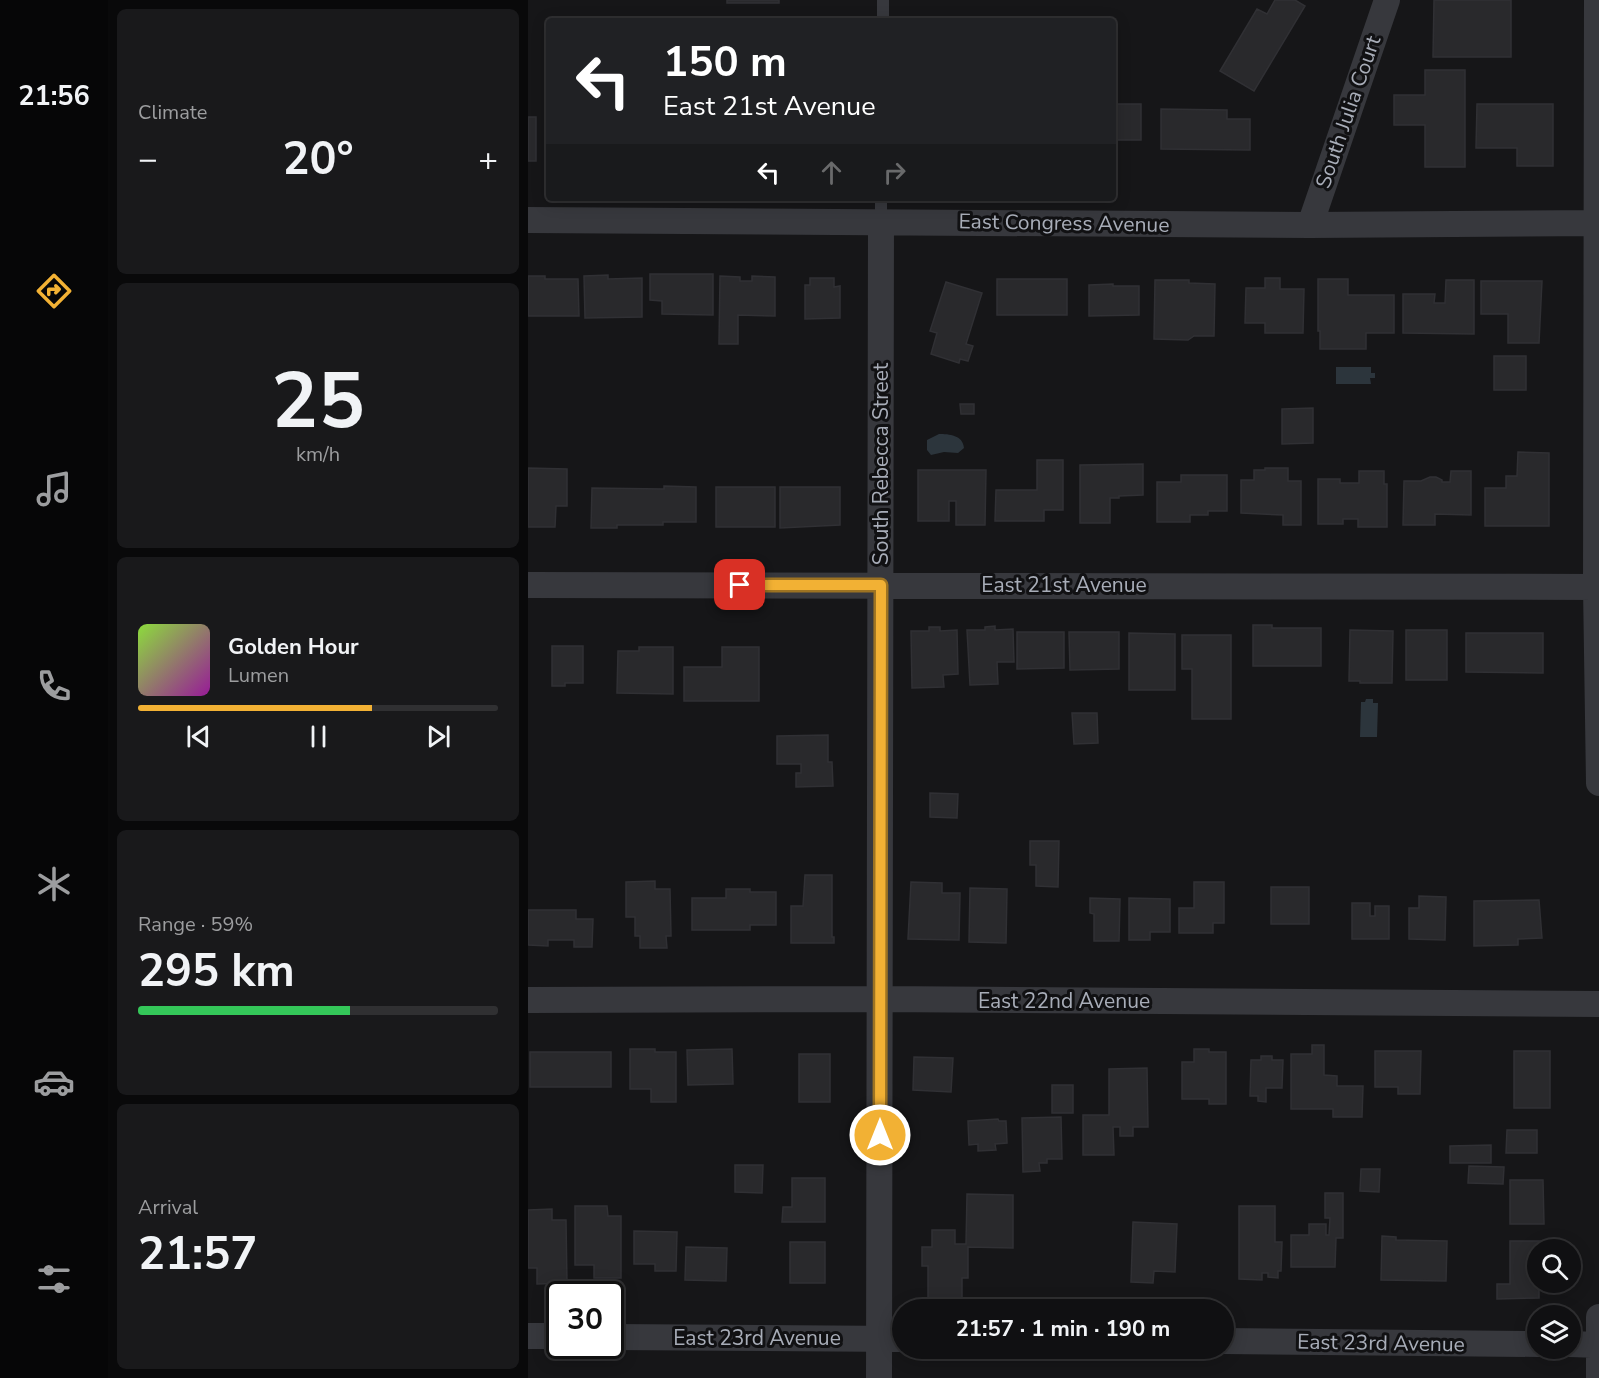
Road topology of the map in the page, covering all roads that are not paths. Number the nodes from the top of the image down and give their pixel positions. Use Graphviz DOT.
graph roads {
  1 [pos="883,0"];
  2 [pos="1387,0"];
  3 [pos="1597,0"];
  4 [pos="883,18"];
  5 [pos="881,209"];
  6 [pos="528,220"];
  7 [pos="1597,223"];
  8 [pos="1310,225"];
  9 [pos="528,585"];
  10 [pos="881,585"];
  11 [pos="1597,587"];
  12 [pos="1599,783"];
  13 [pos="881,999"];
  14 [pos="528,1000"];
  15 [pos="1599,1004"];
  16 [pos="1599,1317"];
  17 [pos="528,1336"];
  18 [pos="546,1336"];
  19 [pos="624,1337"];
  20 [pos="891,1339"];
  21 [pos="1234,1341"];
  22 [pos="1527,1344"];
  23 [pos="1581,1344"];
  24 [pos="1599,1345"];
  25 [pos="879,1378"];
  26 [pos="1599,1378"];
  1 -- 4 [label="lane"];
  2 -- 8 [label="street, South Julia Court"];
  3 -- 7 [label="street"];
  5 -- 6 [label="street, East Congress Avenue"];
  5 -- 8 [label="street, East Congress Avenue"];
  5 -- 10 [label="street, South Rebecca Street"];
  7 -- 8 [label="street, East Congress Avenue"];
  7 -- 11 [label="street"];
  9 -- 10 [label="street, East 21st Avenue"];
  10 -- 11 [label="street, East 21st Avenue"];
  10 -- 13 [label="street, South Rebecca Street"];
  11 -- 12 [label="street"];
  13 -- 14 [label="street, East 22nd Avenue"];
  13 -- 15 [label="street, East 22nd Avenue"];
  13 -- 20 [label="street, South Rebecca Street"];
  16 -- 24 [label="street"];
  17 -- 18 [label="street"];
  19 -- 20 [label="street, East 23rd Avenue"];
  20 -- 25 [label="street, South Rebecca Street"];
  21 -- 22 [label="street, East 23rd Avenue"];
  23 -- 24 [label="street"];
  24 -- 26 [label="street"];
}
